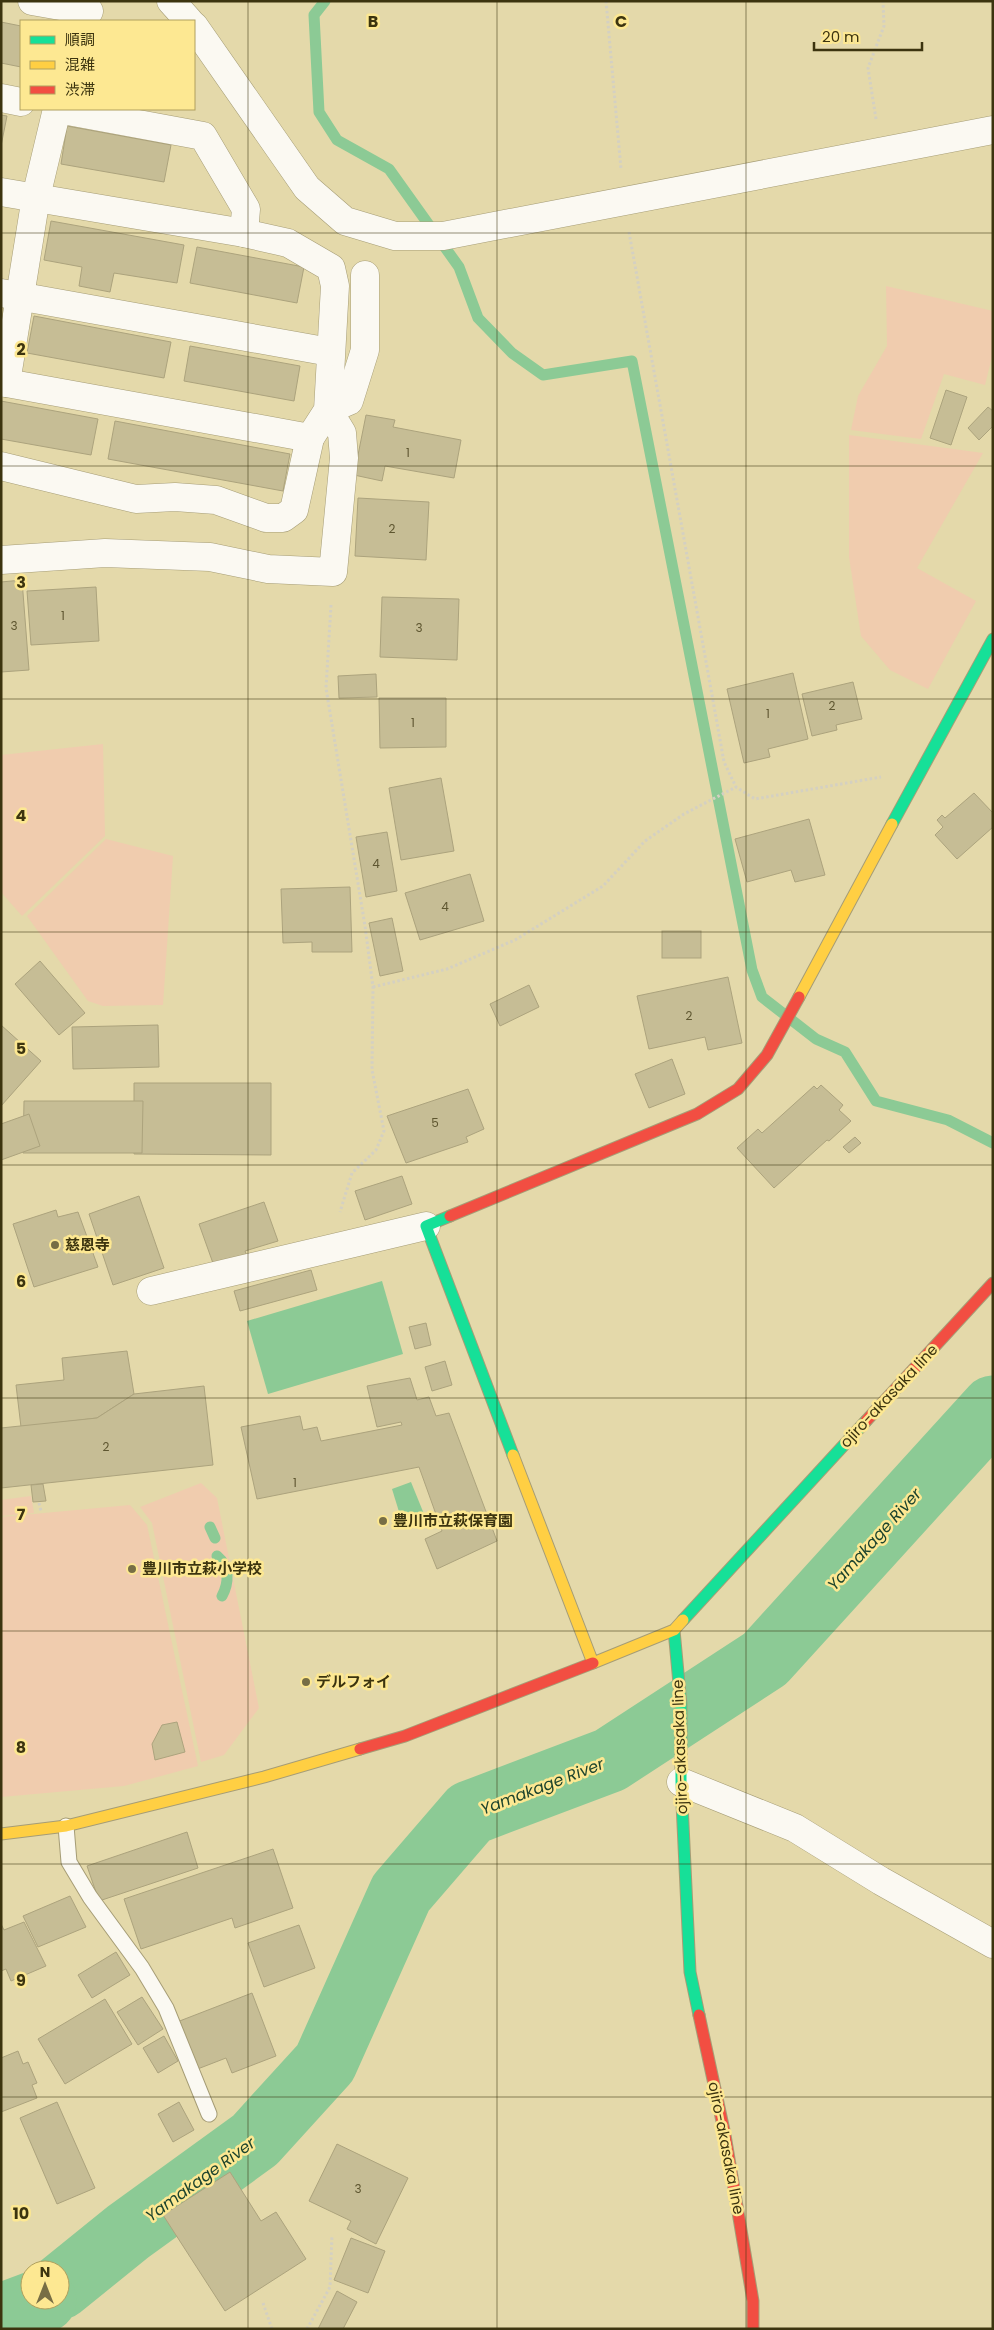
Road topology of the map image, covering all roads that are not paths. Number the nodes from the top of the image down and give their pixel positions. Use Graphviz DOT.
graph roads {
  1 [pos="32,1"];
  2 [pos="171,1"];
  3 [pos="89,11"];
  4 [pos="189,20"];
  5 [pos="195,27"];
  6 [pos="1,98"];
  7 [pos="20,102"];
  8 [pos="57,110"];
  9 [pos="62,110"];
  10 [pos="993,130"];
  11 [pos="1,192"];
  12 [pos="36,197"];
  13 [pos="244,233"];
  14 [pos="365,275"];
  15 [pos="11,295"];
  16 [pos="330,352"];
  17 [pos="4,382"];
  18 [pos="328,410"];
  19 [pos="310,438"];
  20 [pos="1,466"];
  21 [pos="1,560"];
  22 [pos="993,639"];
  23 [pos="426,1226"];
  24 [pos="993,1283"];
  25 [pos="151,1291"];
  26 [pos="674,1630"];
  27 [pos="593,1663"];
  28 [pos="681,1782"];
  29 [pos="66,1826"];
  30 [pos="1,1834"];
  31 [pos="993,1944"];
  32 [pos="209,2114"];
  33 [pos="753,2329"];
  1 -- 3 [label="street"];
  2 -- 4 [label="street"];
  5 -- 10 [label="street"];
  6 -- 7 [label="street"];
  8 -- 12 [label="street"];
  9 -- 13 [label="street"];
  11 -- 12 [label="street"];
  12 -- 13 [label="street"];
  12 -- 15 [label="street"];
  13 -- 16 [label="street"];
  14 -- 18 [label="street"];
  15 -- 16 [label="street"];
  15 -- 17 [label="street"];
  16 -- 18 [label="street"];
  17 -- 19 [label="street"];
  18 -- 19 [label="street"];
  18 -- 21 [label="street"];
  19 -- 20 [label="street"];
  22 -- 23 [label="street"];
  23 -- 25 [label="street"];
  23 -- 27 [label="street"];
  24 -- 26 [label="street, ojiro-akasaka line"];
  26 -- 27 [label="street"];
  26 -- 28 [label="street, ojiro-akasaka line"];
  27 -- 29 [label="street"];
  28 -- 31 [label="street"];
  28 -- 33 [label="street, ojiro-akasaka line"];
  29 -- 30 [label="street"];
  29 -- 32 [label="lane"];
}
